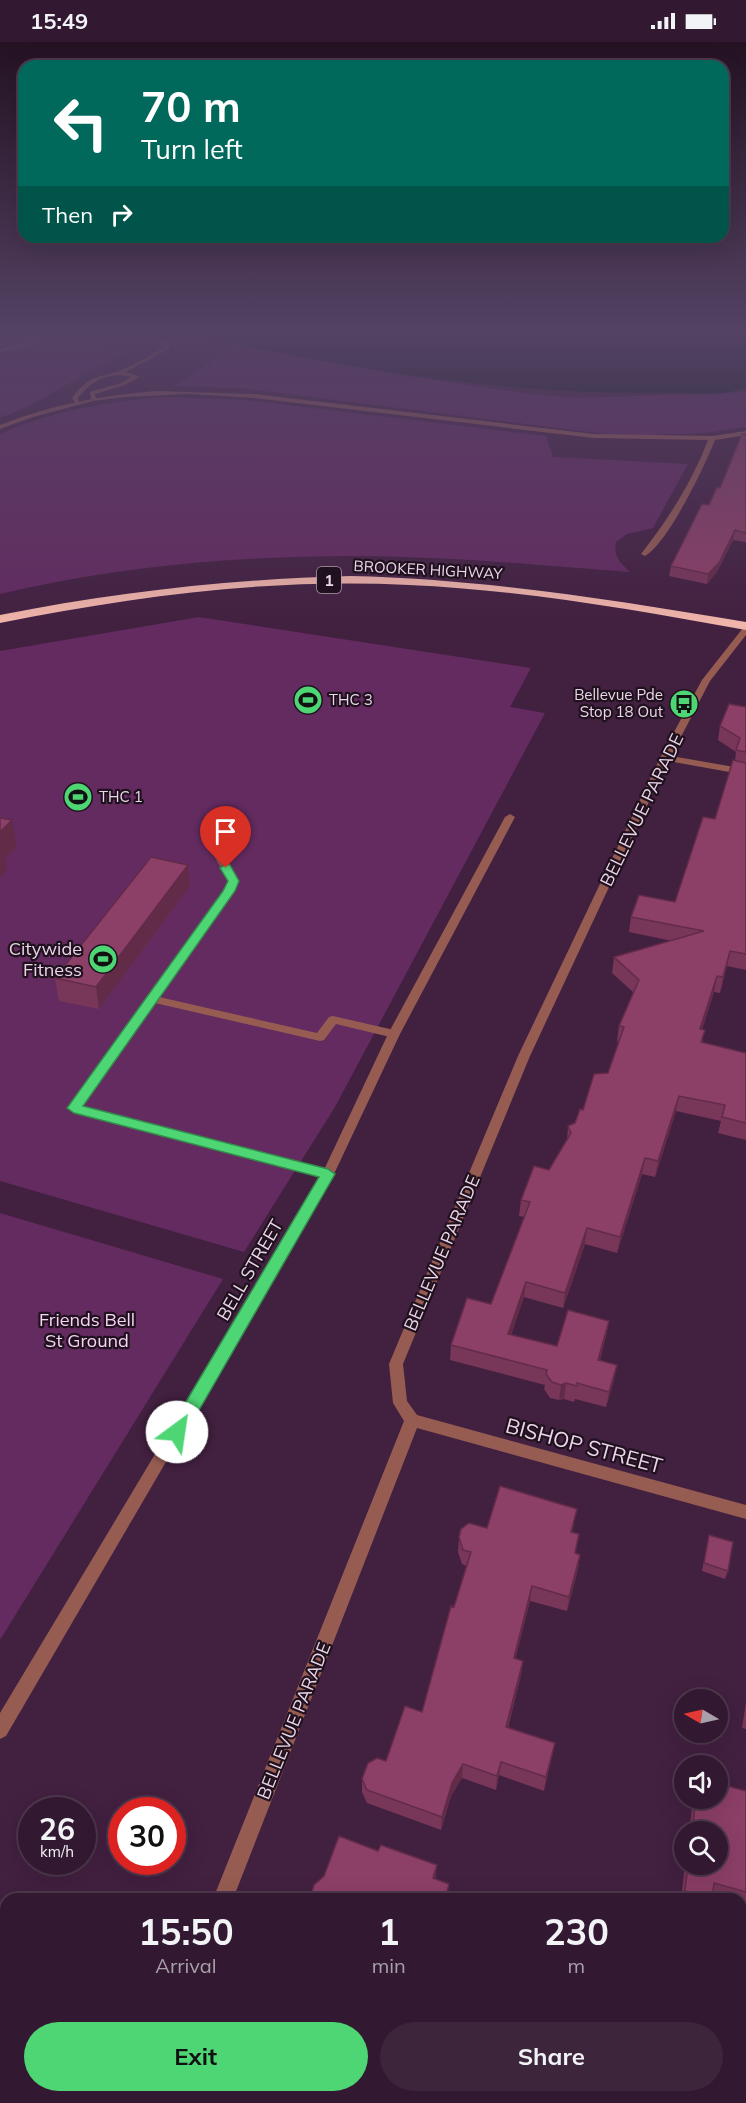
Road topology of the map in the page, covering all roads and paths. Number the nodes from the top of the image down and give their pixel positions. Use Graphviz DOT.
graph roads {
  1 [pos="551,431"];
  2 [pos="746,433"];
  3 [pos="712,438"];
  4 [pos="645,554"];
  5 [pos="0,607"];
  6 [pos="746,614"];
  7 [pos="0,619"];
  8 [pos="746,628"];
  9 [pos="665,758"];
  10 [pos="746,772"];
  11 [pos="510,817"];
  12 [pos="218,854"];
  13 [pos="152,999"];
  14 [pos="394,1034"];
  15 [pos="328,1174"];
  16 [pos="412,1420"];
  17 [pos="746,1512"];
  18 [pos="0,1730"];
  19 [pos="225,1893"];
  1 -- 3 [label="street"];
  2 -- 3 [label="street"];
  3 -- 4 [label="street"];
  5 -- 6 [label="highway, BROOKER HIGHWAY / 1"];
  7 -- 8 [label="highway, BROOKER HIGHWAY / 1"];
  8 -- 9 [label="street, BELLEVUE PARADE"];
  9 -- 10 [label="street"];
  9 -- 16 [label="street, BELLEVUE PARADE"];
  11 -- 14 [label="street, BELL STREET"];
  12 -- 13 [label="street"];
  13 -- 14 [label="street"];
  13 -- 15 [label="street"];
  14 -- 15 [label="street, BELL STREET"];
  15 -- 18 [label="street, BELL STREET"];
  16 -- 17 [label="street, BISHOP STREET"];
  16 -- 19 [label="street, BELLEVUE PARADE"];
}
